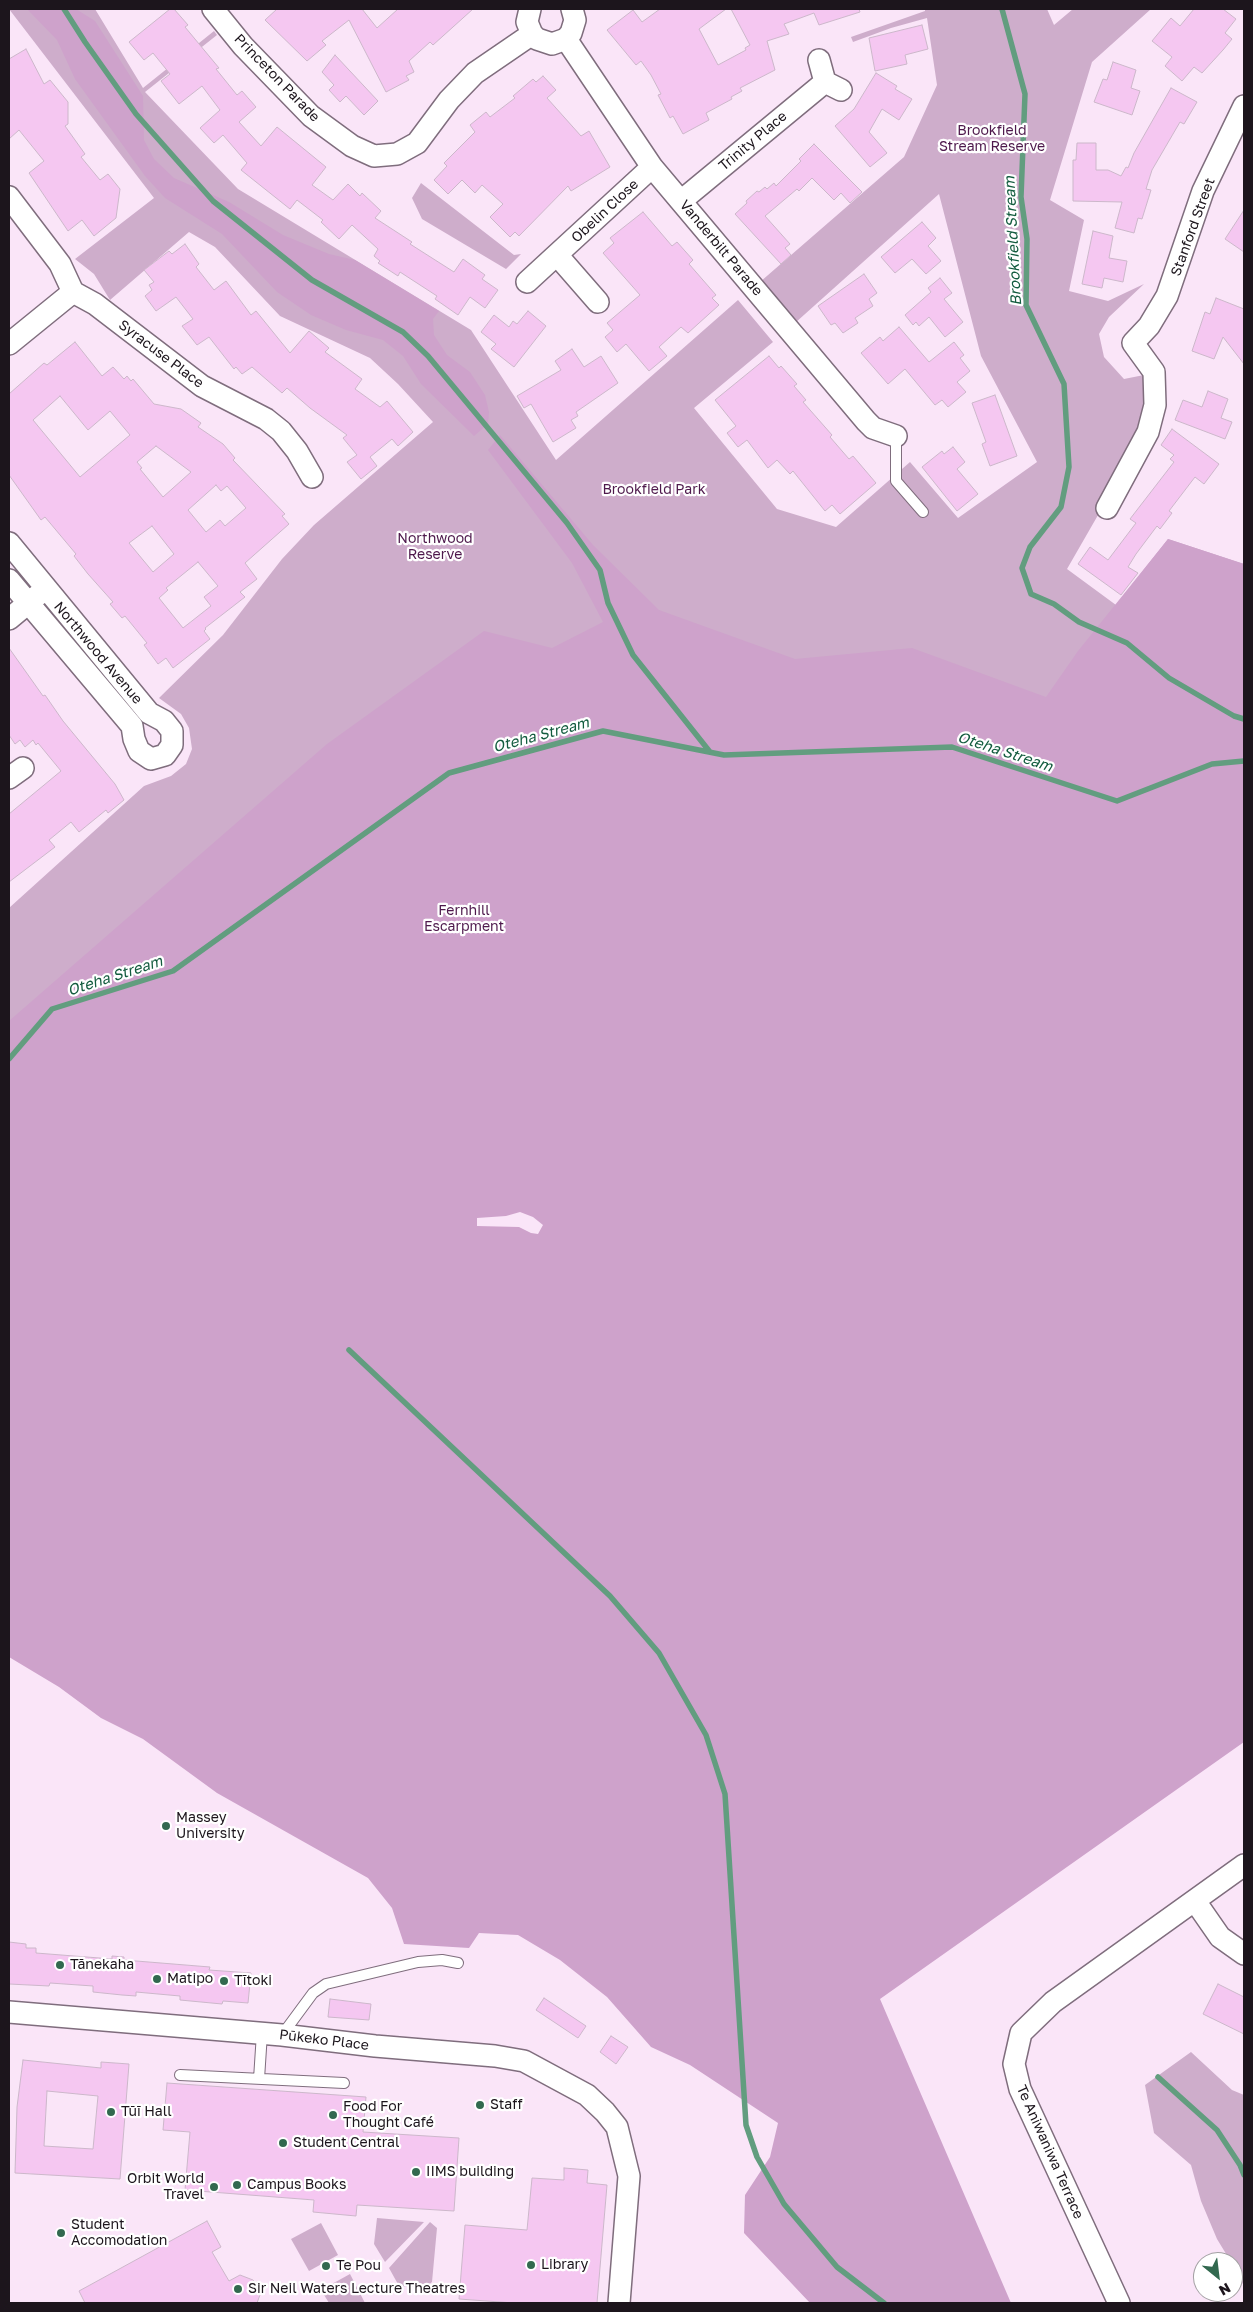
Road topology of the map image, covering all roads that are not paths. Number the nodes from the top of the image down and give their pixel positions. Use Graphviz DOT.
graph roads {
  1 [pos="214,9"];
  2 [pos="530,9"];
  3 [pos="572,9"];
  4 [pos="532,34"];
  5 [pos="566,39"];
  6 [pos="819,60"];
  7 [pos="1242,115"];
  8 [pos="652,167"];
  9 [pos="9,197"];
  10 [pos="681,201"];
  11 [pos="557,255"];
  12 [pos="527,282"];
  13 [pos="73,292"];
  14 [pos="598,302"];
  15 [pos="9,344"];
  16 [pos="896,436"];
  17 [pos="312,477"];
  18 [pos="1107,508"];
  19 [pos="923,512"];
  20 [pos="9,543"];
  21 [pos="9,580"];
  22 [pos="46,589"];
  23 [pos="27,604"];
  24 [pos="9,619"];
  25 [pos="1244,1865"];
  26 [pos="1195,1901"];
  27 [pos="1244,1954"];
  28 [pos="458,1964"];
  29 [pos="9,2012"];
  30 [pos="272,2034"];
  31 [pos="180,2075"];
  32 [pos="259,2079"];
  33 [pos="344,2083"];
  34 [pos="619,2303"];
  35 [pos="1118,2303"];
  1 -- 4 [label="street, Princeton Parade"];
  2 -- 4 [label="street"];
  3 -- 5 [label="street"];
  4 -- 5 [label="street"];
  5 -- 8 [label="street, Vanderbilt Parade"];
  6 -- 10 [label="street, Trinity Place"];
  7 -- 18 [label="street, Stanford Street"];
  8 -- 10 [label="street, Vanderbilt Parade"];
  8 -- 11 [label="street, Obelin Close"];
  9 -- 13 [label="street"];
  10 -- 16 [label="street, Vanderbilt Parade"];
  11 -- 12 [label="street, Obelin Close"];
  11 -- 14 [label="street"];
  13 -- 15 [label="street"];
  13 -- 17 [label="street, Syracuse Place"];
  16 -- 19 [label="lane"];
  20 -- 22 [label="street, Northwood Avenue"];
  21 -- 23 [label="street, Northwood Avenue"];
  22 -- 23 [label="street"];
  22 -- 23 [label="street, Northwood Avenue"];
  23 -- 24 [label="street"];
  25 -- 26 [label="street, Te Aniwaniwa Terrace"];
  26 -- 27 [label="street"];
  26 -- 35 [label="street, Te Aniwaniwa Terrace"];
  28 -- 30 [label="lane"];
  29 -- 30 [label="street, Pūkeko Place"];
  30 -- 32 [label="lane"];
  30 -- 34 [label="street, Pūkeko Place"];
  31 -- 32 [label="lane"];
  32 -- 33 [label="lane"];
}
